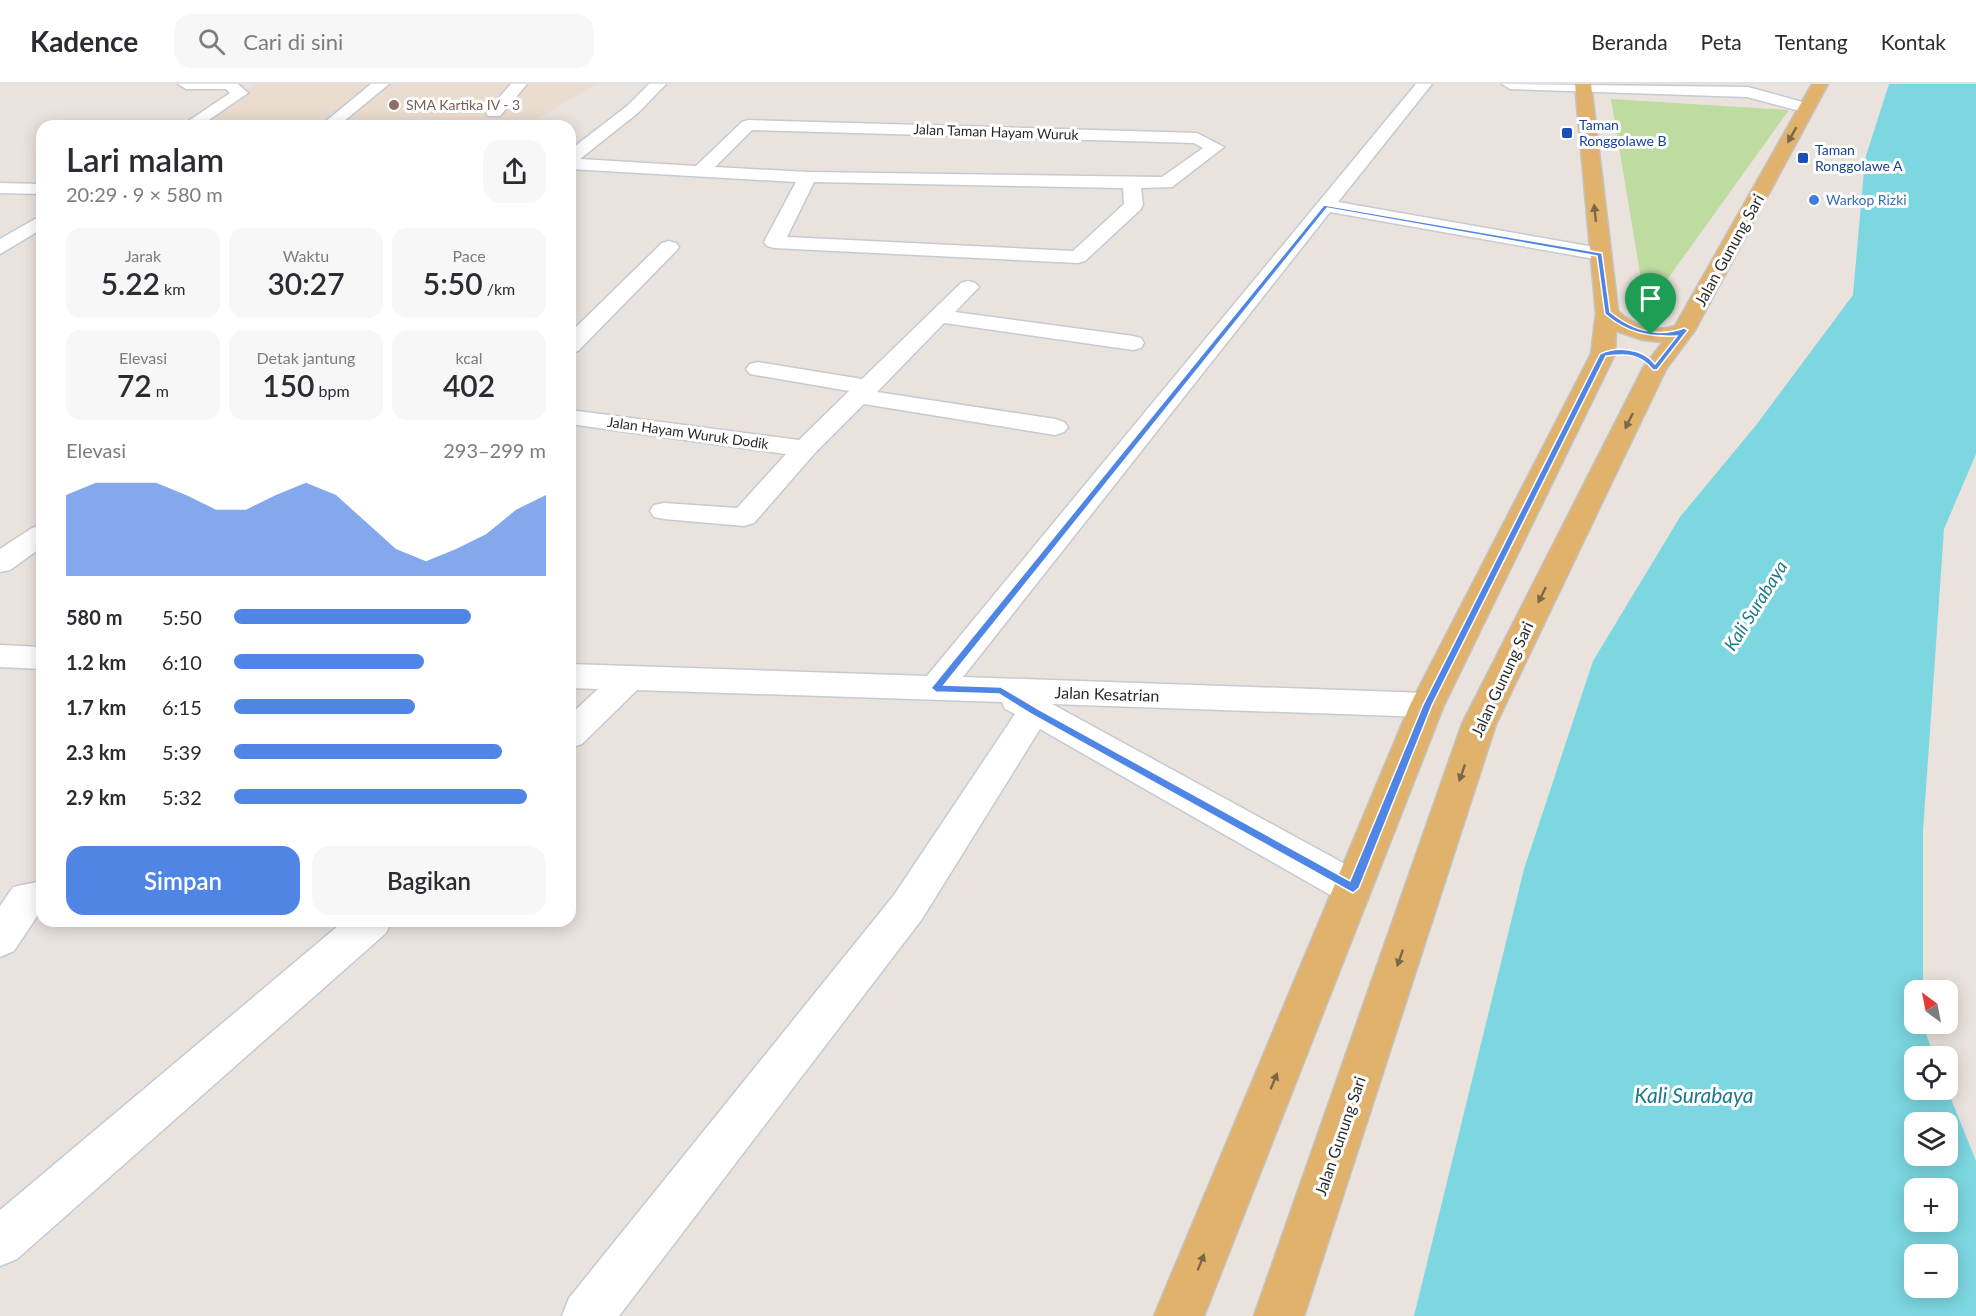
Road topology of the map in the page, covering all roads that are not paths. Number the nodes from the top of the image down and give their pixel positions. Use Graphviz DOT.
graph roads {
  1 [pos="186,84"];
  2 [pos="381,84"];
  3 [pos="519,84"];
  4 [pos="658,84"];
  5 [pos="1424,84"];
  6 [pos="1510,84"];
  7 [pos="1820,84"];
  8 [pos="1582,86"];
  9 [pos="1666,87"];
  10 [pos="1807,108"];
  11 [pos="494,113"];
  12 [pos="198,120"];
  13 [pos="336,120"];
  14 [pos="576,156"];
  15 [pos="576,162"];
  16 [pos="699,172"];
  17 [pos="808,177"];
  18 [pos="1131,182"];
  19 [pos="0,188"];
  20 [pos="36,189"];
  21 [pos="1326,206"];
  22 [pos="36,225"];
  23 [pos="0,248"];
  24 [pos="669,248"];
  25 [pos="1600,254"];
  26 [pos="968,287"];
  27 [pos="1607,313"];
  28 [pos="939,316"];
  29 [pos="1684,330"];
  30 [pos="576,340"];
  31 [pos="1133,343"];
  32 [pos="1603,354"];
  33 [pos="1655,368"];
  34 [pos="758,369"];
  35 [pos="863,392"];
  36 [pos="576,418"];
  37 [pos="1055,426"];
  38 [pos="806,449"];
  39 [pos="664,511"];
  40 [pos="36,538"];
  41 [pos="0,563"];
  42 [pos="0,657"];
  43 [pos="36,658"];
  44 [pos="576,676"];
  45 [pos="629,678"];
  46 [pos="936,688"];
  47 [pos="1018,701"];
  48 [pos="1427,705"];
  49 [pos="576,729"];
  50 [pos="1353,888"];
  51 [pos="36,898"];
  52 [pos="365,927"];
  53 [pos="0,939"];
  54 [pos="0,1242"];
  55 [pos="587,1316"];
  56 [pos="1179,1316"];
  57 [pos="1279,1316"];
  1 -- 12 [label="street"];
  2 -- 13 [label="street"];
  3 -- 11 [label="street"];
  4 -- 14 [label="street"];
  5 -- 21 [label="street"];
  6 -- 8 [label="street"];
  7 -- 10 [label="main road, Jalan Gunung Sari"];
  8 -- 9 [label="street"];
  25 -- 8 [label="main road, one-way"];
  9 -- 10 [label="street"];
  10 -- 29 [label="main road, Jalan Gunung Sari, one-way"];
  15 -- 16 [label="street, Jalan Taman Hayam Wuruk"];
  16 -- 17 [label="street, Jalan Taman Hayam Wuruk"];
  16 -- 18 [label="street, Jalan Taman Hayam Wuruk"];
  17 -- 18 [label="street, Jalan Taman Hayam Wuruk"];
  17 -- 18 [label="street"];
  19 -- 20 [label="street"];
  21 -- 25 [label="street"];
  21 -- 46 [label="street"];
  22 -- 23 [label="street"];
  24 -- 30 [label="street"];
  25 -- 27 [label="main road"];
  26 -- 28 [label="street"];
  27 -- 29 [label="main road"];
  27 -- 32 [label="main road"];
  28 -- 31 [label="street"];
  28 -- 35 [label="street"];
  29 -- 33 [label="main road, Jalan Gunung Sari"];
  32 -- 33 [label="main road"];
  32 -- 48 [label="main road"];
  33 -- 57 [label="main road, Jalan Gunung Sari, one-way"];
  34 -- 35 [label="street"];
  35 -- 37 [label="street"];
  35 -- 38 [label="street"];
  36 -- 38 [label="street, Jalan Hayam Wuruk Dodik"];
  38 -- 39 [label="street"];
  40 -- 41 [label="street"];
  42 -- 43 [label="street"];
  44 -- 45 [label="street, Jalan Kesatrian"];
  45 -- 46 [label="street, Jalan Kesatrian"];
  45 -- 49 [label="street"];
  46 -- 47 [label="street, Jalan Kesatrian"];
  47 -- 48 [label="street, Jalan Kesatrian"];
  47 -- 50 [label="street"];
  47 -- 55 [label="street"];
  48 -- 50 [label="main road"];
  56 -- 50 [label="main road, one-way"];
  51 -- 53 [label="street"];
  52 -- 54 [label="street"];
}
